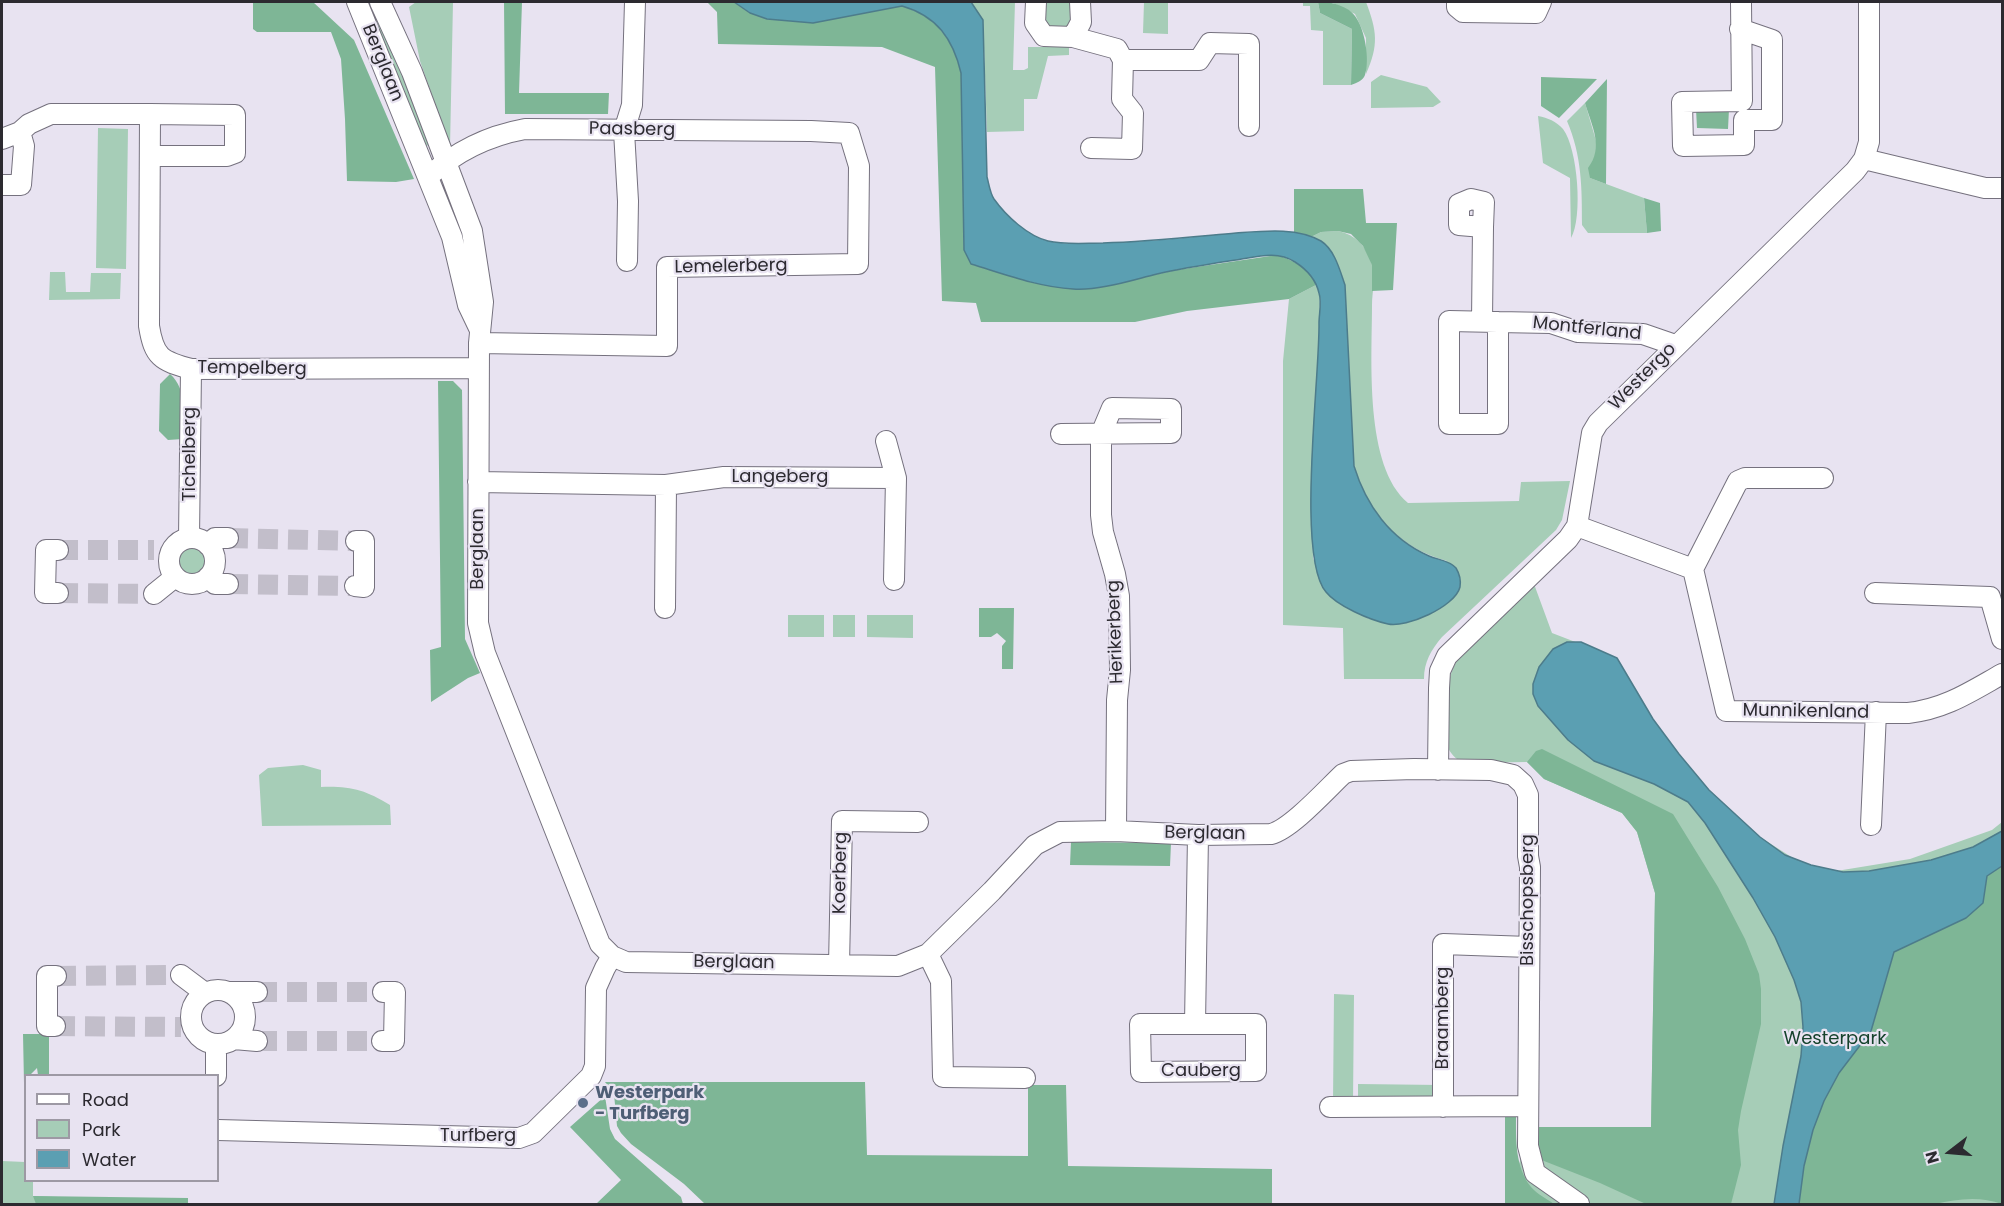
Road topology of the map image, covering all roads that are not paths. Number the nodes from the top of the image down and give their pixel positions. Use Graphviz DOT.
graph roads {
  1 [pos="357,2"];
  2 [pos="380,2"];
  3 [pos="634,2"];
  4 [pos="1036,2"];
  5 [pos="1080,2"];
  6 [pos="1457,2"];
  7 [pos="1541,2"];
  8 [pos="1741,2"];
  9 [pos="1869,2"];
  10 [pos="1740,29"];
  11 [pos="1073,37"];
  12 [pos="1123,60"];
  13 [pos="150,114"];
  14 [pos="1249,126"];
  15 [pos="624,131"];
  16 [pos="849,133"];
  17 [pos="11,136"];
  18 [pos="1091,148"];
  19 [pos="150,156"];
  20 [pos="1864,159"];
  21 [pos="446,160"];
  22 [pos="428,177"];
  23 [pos="2,184"];
  24 [pos="2002,188"];
  25 [pos="1483,227"];
  26 [pos="627,261"];
  27 [pos="1490,322"];
  28 [pos="479,336"];
  29 [pos="1676,345"];
  30 [pos="478,368"];
  31 [pos="190,369"];
  32 [pos="1061,434"];
  33 [pos="886,441"];
  34 [pos="896,478"];
  35 [pos="1823,478"];
  36 [pos="478,482"];
  37 [pos="666,485"];
  38 [pos="1577,526"];
  39 [pos="228,538"];
  40 [pos="356,541"];
  41 [pos="198,542"];
  42 [pos="58,550"];
  43 [pos="1693,568"];
  44 [pos="175,577"];
  45 [pos="208,577"];
  46 [pos="894,580"];
  47 [pos="228,584"];
  48 [pos="356,586"];
  49 [pos="58,593"];
  50 [pos="1875,593"];
  51 [pos="154,594"];
  52 [pos="665,608"];
  53 [pos="2002,639"];
  54 [pos="2002,674"];
  55 [pos="1876,712"];
  56 [pos="1438,770"];
  57 [pos="918,822"];
  58 [pos="1872,825"];
  59 [pos="1116,831"];
  60 [pos="1198,835"];
  61 [pos="1529,947"];
  62 [pos="928,954"];
  63 [pos="612,956"];
  64 [pos="839,965"];
  65 [pos="181,975"];
  66 [pos="56,976"];
  67 [pos="229,992"];
  68 [pos="257,992"];
  69 [pos="383,992"];
  70 [pos="205,993"];
  71 [pos="1195,1024"];
  72 [pos="55,1026"];
  73 [pos="257,1041"];
  74 [pos="382,1041"];
  75 [pos="225,1042"];
  76 [pos="217,1074"];
  77 [pos="1025,1078"];
  78 [pos="1528,1106"];
  79 [pos="1330,1107"];
  80 [pos="1443,1107"];
  81 [pos="219,1130"];
  82 [pos="1579,1204"];
  1 -- 22 [label="street, Berglaan"];
  2 -- 21 [label="street, Berglaan"];
  3 -- 15 [label="street"];
  4 -- 11 [label="street"];
  5 -- 11 [label="street"];
  6 -- 7 [label="street"];
  8 -- 10 [label="street"];
  9 -- 20 [label="street"];
  10 -- 10 [label="street"];
  11 -- 12 [label="street"];
  12 -- 14 [label="street"];
  12 -- 18 [label="street"];
  13 -- 17 [label="street"];
  13 -- 19 [label="street, Tempelberg"];
  13 -- 19 [label="street"];
  15 -- 16 [label="street, Paasberg"];
  15 -- 21 [label="street, Paasberg"];
  15 -- 26 [label="street"];
  16 -- 28 [label="street, Lemelerberg"];
  17 -- 23 [label="street"];
  19 -- 31 [label="street, Tempelberg"];
  20 -- 24 [label="street"];
  20 -- 29 [label="street, Westergo"];
  21 -- 22 [label="street, Paasberg"];
  21 -- 28 [label="street, Berglaan"];
  22 -- 28 [label="street, Berglaan"];
  25 -- 27 [label="street, Montferland"];
  27 -- 27 [label="street, Montferland"];
  27 -- 29 [label="street, Montferland"];
  28 -- 30 [label="street, Berglaan"];
  29 -- 38 [label="street, Westergo"];
  30 -- 31 [label="street, Tempelberg"];
  30 -- 36 [label="street, Berglaan"];
  31 -- 41 [label="street, Tichelberg"];
  32 -- 59 [label="street, Herikerberg"];
  33 -- 34 [label="street"];
  34 -- 37 [label="street, Langeberg"];
  34 -- 46 [label="street"];
  35 -- 43 [label="street"];
  36 -- 37 [label="street, Langeberg"];
  36 -- 63 [label="street, Berglaan"];
  37 -- 52 [label="street"];
  38 -- 43 [label="street"];
  38 -- 56 [label="street"];
  39 -- 41 [label="street"];
  40 -- 48 [label="street"];
  41 -- 44 [label="street"];
  41 -- 45 [label="street"];
  42 -- 49 [label="street"];
  43 -- 55 [label="street, Munnikenland"];
  44 -- 45 [label="street"];
  44 -- 51 [label="street"];
  45 -- 47 [label="street"];
  50 -- 53 [label="street"];
  54 -- 55 [label="street, Munnikenland"];
  55 -- 58 [label="street"];
  56 -- 60 [label="street, Berglaan"];
  56 -- 61 [label="street, Bisschopsberg"];
  57 -- 64 [label="street, Koerberg"];
  59 -- 60 [label="street, Berglaan"];
  59 -- 62 [label="street, Berglaan"];
  60 -- 71 [label="street"];
  61 -- 78 [label="street, Bisschopsberg"];
  61 -- 80 [label="street, Braamberg"];
  62 -- 64 [label="street, Berglaan"];
  62 -- 77 [label="street"];
  63 -- 64 [label="street, Berglaan"];
  63 -- 81 [label="street, Turfberg"];
  65 -- 70 [label="street"];
  66 -- 72 [label="street"];
  67 -- 68 [label="street"];
  67 -- 70 [label="street"];
  67 -- 75 [label="street"];
  69 -- 74 [label="street"];
  70 -- 75 [label="street"];
  71 -- 71 [label="street, Cauberg"];
  73 -- 75 [label="street"];
  75 -- 76 [label="street"];
  78 -- 80 [label="street"];
  78 -- 82 [label="street, Bisschopsberg"];
  79 -- 80 [label="street"];
}
